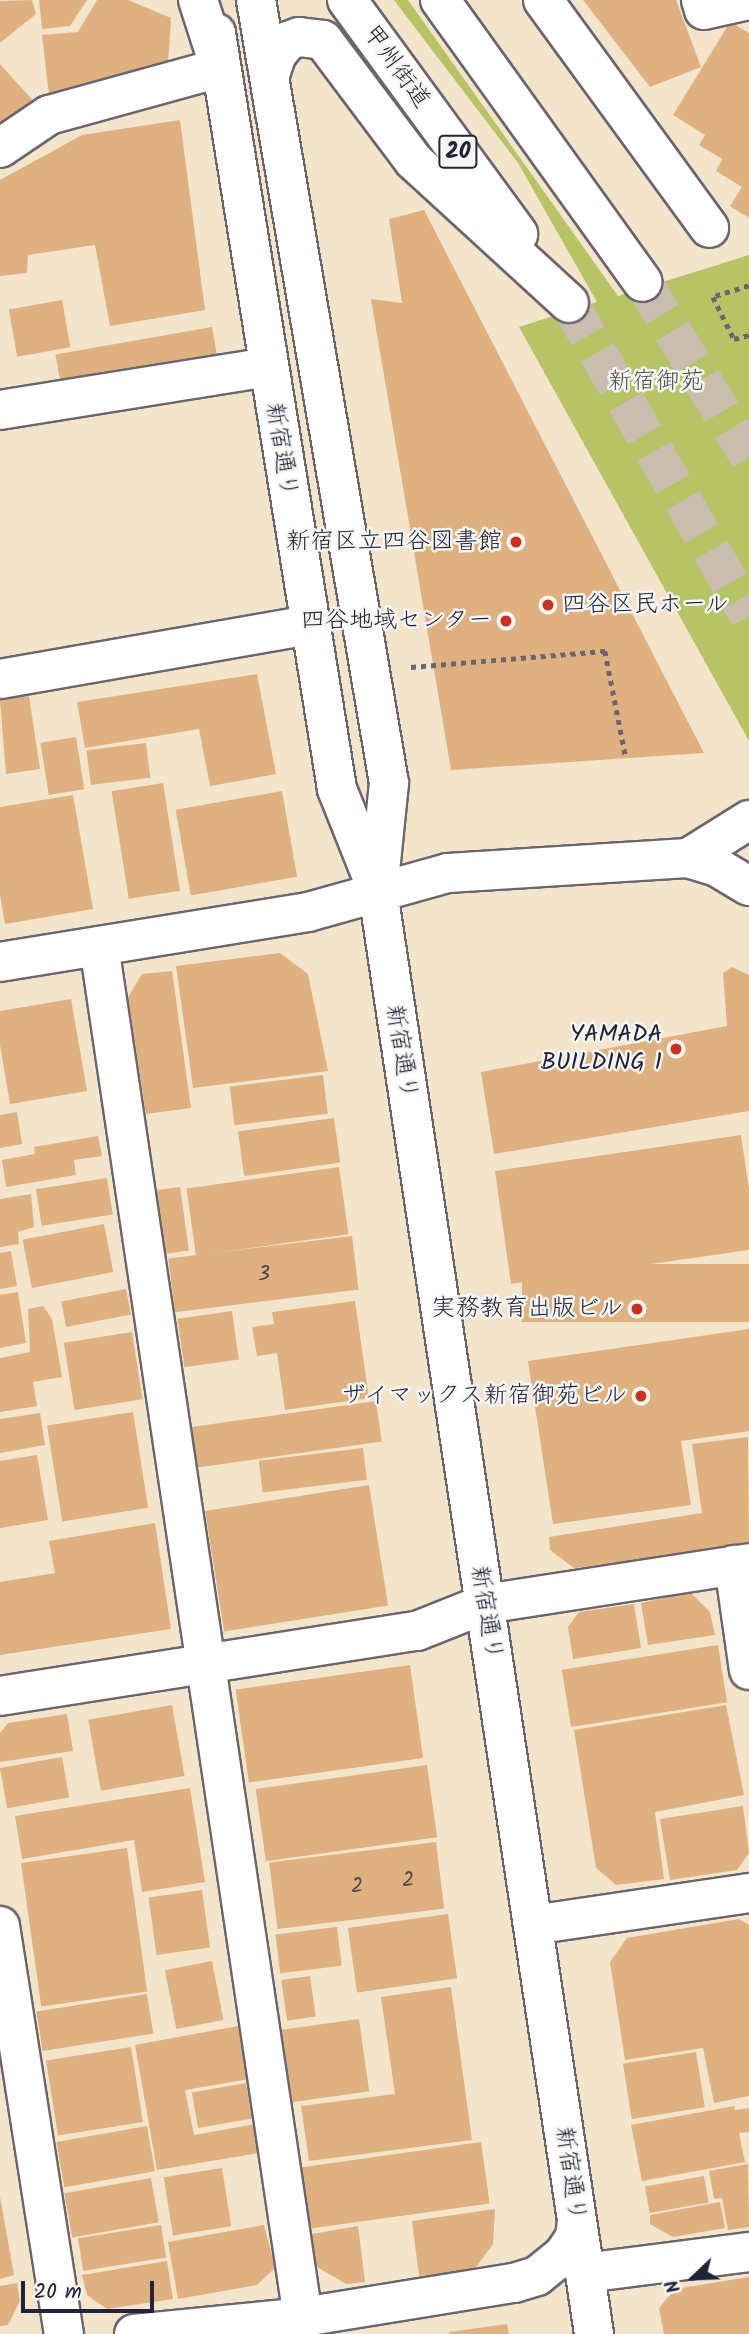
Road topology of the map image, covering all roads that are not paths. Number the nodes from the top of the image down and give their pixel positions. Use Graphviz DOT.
graph roads {
  1 [pos="198,0"];
  2 [pos="212,0"];
  3 [pos="256,0"];
  4 [pos="347,0"];
  5 [pos="440,0"];
  6 [pos="543,0"];
  7 [pos="701,0"];
  8 [pos="749,0"];
  9 [pos="220,68"];
  10 [pos="271,72"];
  11 [pos="0,148"];
  12 [pos="709,228"];
  13 [pos="643,282"];
  14 [pos="267,367"];
  15 [pos="0,410"];
  16 [pos="309,625"];
  17 [pos="0,679"];
  18 [pos="749,820"];
  19 [pos="749,831"];
  20 [pos="718,870"];
  21 [pos="378,892"];
  22 [pos="99,946"];
  23 [pos="0,962"];
  24 [pos="742,1564"];
  25 [pos="485,1604"];
  26 [pos="206,1664"];
  27 [pos="749,1670"];
  28 [pos="0,1696"];
  29 [pos="749,1893"];
  30 [pos="533,1925"];
  31 [pos="0,1926"];
  32 [pos="576,2221"];
  33 [pos="749,2252"];
  34 [pos="585,2273"];
  35 [pos="303,2317"];
  36 [pos="245,2327"];
  37 [pos="64,2334"];
  38 [pos="134,2334"];
  39 [pos="594,2334"];
  1 -- 9 [label="main road"];
  2 -- 9 [label="main road, 新宿通り"];
  3 -- 10 [label="main road, 新宿通り"];
  4 -- 10 [label="main road, 甲州街道 / 20"];
  5 -- 13 [label="main road"];
  6 -- 12 [label="main road"];
  7 -- 8 [label="main road"];
  9 -- 11 [label="main road"];
  9 -- 14 [label="main road, 新宿通り"];
  10 -- 21 [label="main road, 新宿通り"];
  14 -- 15 [label="main road"];
  14 -- 16 [label="main road, 新宿通り"];
  16 -- 17 [label="main road"];
  16 -- 21 [label="main road, 新宿通り"];
  18 -- 20 [label="main road"];
  19 -- 20 [label="main road"];
  20 -- 21 [label="main road"];
  21 -- 22 [label="main road"];
  21 -- 25 [label="main road, 新宿通り"];
  22 -- 23 [label="main road"];
  22 -- 26 [label="main road"];
  24 -- 25 [label="main road"];
  24 -- 27 [label="main road"];
  25 -- 26 [label="main road"];
  25 -- 30 [label="main road, 新宿通り"];
  26 -- 28 [label="main road"];
  26 -- 35 [label="main road"];
  29 -- 30 [label="main road"];
  30 -- 32 [label="main road, 新宿通り"];
  31 -- 37 [label="main road"];
  32 -- 34 [label="main road, 新宿通り"];
  32 -- 35 [label="main road"];
  33 -- 34 [label="main road"];
  34 -- 39 [label="main road, 新宿通り"];
  35 -- 36 [label="main road"];
  36 -- 38 [label="main road"];
}
